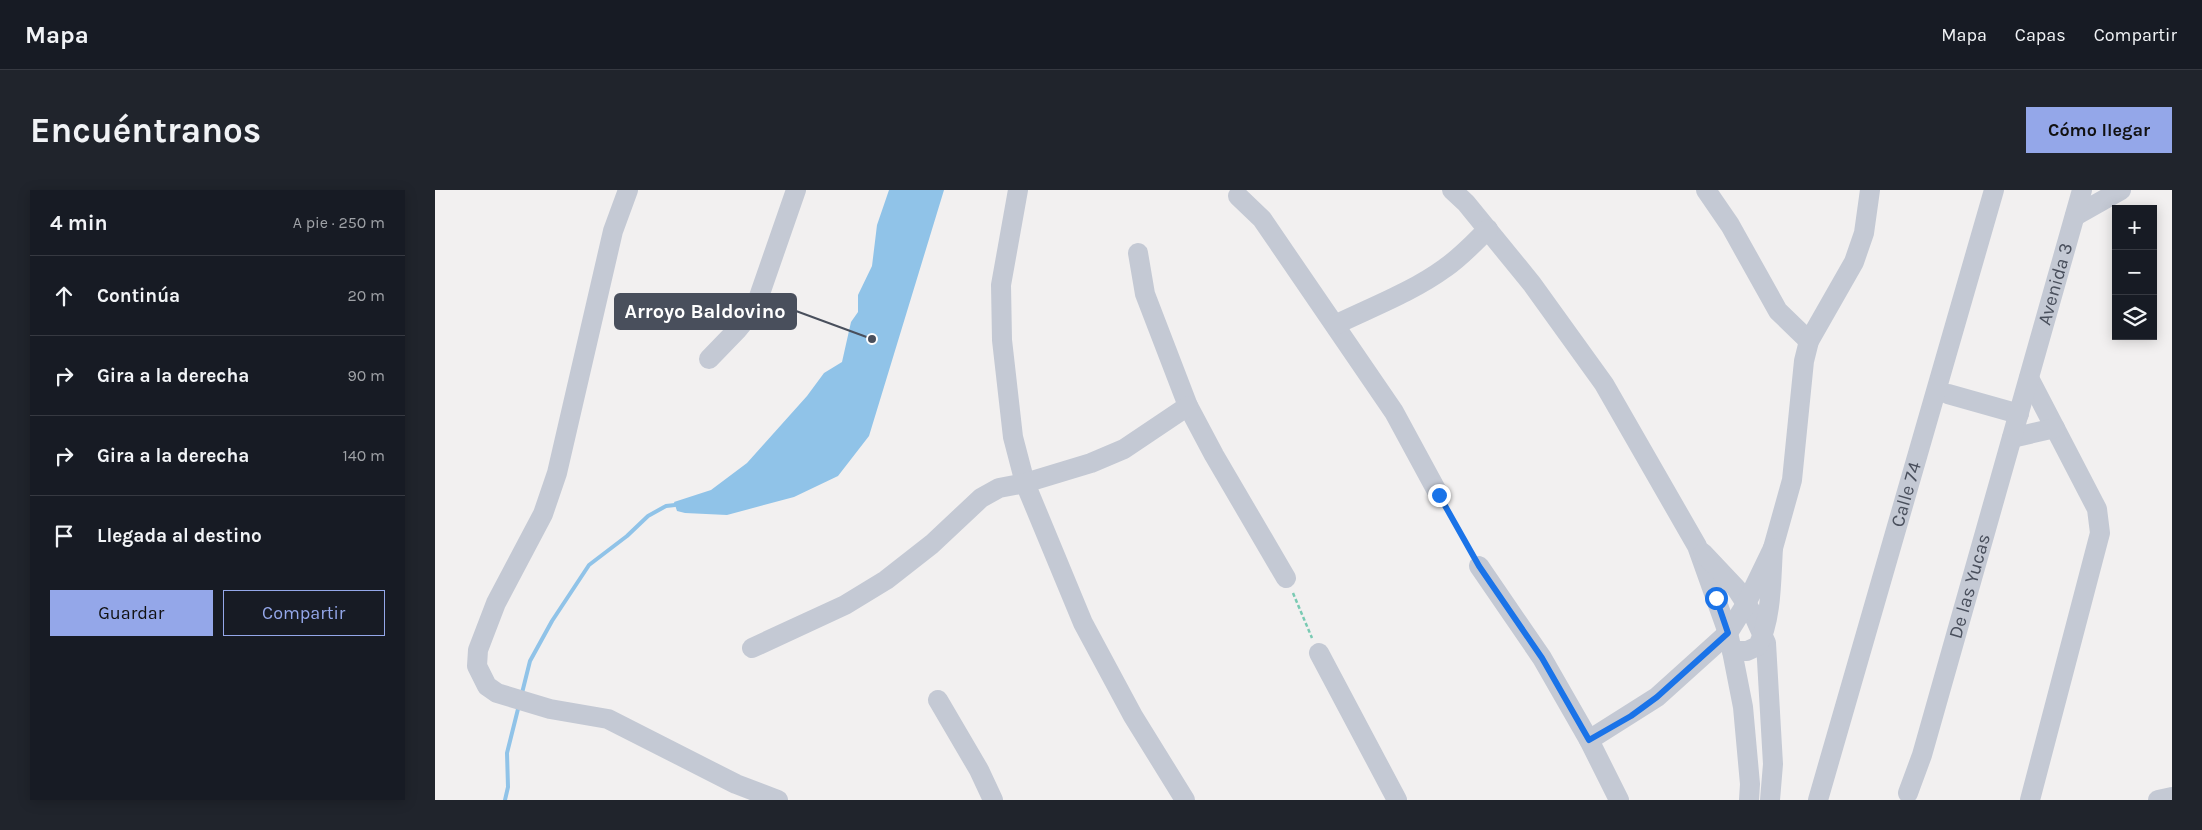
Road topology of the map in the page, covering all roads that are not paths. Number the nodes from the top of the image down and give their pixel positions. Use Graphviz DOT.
graph roads {
  1 [pos="628,190"];
  2 [pos="797,190"];
  3 [pos="1018,190"];
  4 [pos="1452,190"];
  5 [pos="1706,190"];
  6 [pos="1870,190"];
  7 [pos="1994,190"];
  8 [pos="2083,190"];
  9 [pos="2121,190"];
  10 [pos="1238,196"];
  11 [pos="2075,216"];
  12 [pos="1488,230"];
  13 [pos="1138,253"];
  14 [pos="1335,325"];
  15 [pos="1809,341"];
  16 [pos="709,359"];
  17 [pos="2029,378"];
  18 [pos="1948,394"];
  19 [pos="1188,406"];
  20 [pos="2019,414"];
  21 [pos="2055,428"];
  22 [pos="2012,438"];
  23 [pos="1025,483"];
  24 [pos="1439,495"];
  25 [pos="1697,546"];
  26 [pos="1773,548"];
  27 [pos="1479,566"];
  28 [pos="1286,578"];
  29 [pos="1746,604"];
  30 [pos="1763,635"];
  31 [pos="1730,642"];
  32 [pos="752,648"];
  33 [pos="1319,653"];
  34 [pos="938,700"];
  35 [pos="1589,740"];
  36 [pos="1908,793"];
  37 [pos="2034,797"];
  38 [pos="2172,797"];
  39 [pos="778,800"];
  40 [pos="993,800"];
  41 [pos="1185,800"];
  42 [pos="1397,800"];
  43 [pos="1619,800"];
  44 [pos="1749,800"];
  45 [pos="1770,800"];
  46 [pos="1819,800"];
  47 [pos="2158,800"];
  1 -- 39 [label="street"];
  2 -- 16 [label="street"];
  3 -- 23 [label="street"];
  4 -- 12 [label="street"];
  5 -- 15 [label="street"];
  6 -- 15 [label="street"];
  7 -- 46 [label="street, Calle 74"];
  8 -- 11 [label="street, Avenida 3"];
  9 -- 11 [label="street"];
  10 -- 14 [label="street"];
  11 -- 17 [label="street, Avenida 3"];
  12 -- 14 [label="street"];
  12 -- 25 [label="street"];
  13 -- 19 [label="street"];
  14 -- 24 [label="street"];
  15 -- 26 [label="street"];
  17 -- 20 [label="street, De las Yucas"];
  17 -- 21 [label="street"];
  18 -- 20 [label="street"];
  19 -- 23 [label="street"];
  19 -- 28 [label="street"];
  20 -- 22 [label="street, De las Yucas"];
  21 -- 22 [label="street"];
  21 -- 37 [label="street"];
  22 -- 36 [label="street, De las Yucas"];
  23 -- 32 [label="street"];
  23 -- 41 [label="street"];
  25 -- 29 [label="street"];
  25 -- 31 [label="street"];
  26 -- 29 [label="street"];
  26 -- 30 [label="street"];
  27 -- 35 [label="street"];
  29 -- 30 [label="street"];
  29 -- 31 [label="street"];
  30 -- 31 [label="street"];
  30 -- 45 [label="street"];
  31 -- 35 [label="street"];
  31 -- 44 [label="street"];
  33 -- 42 [label="street"];
  34 -- 40 [label="street"];
  35 -- 43 [label="street"];
  38 -- 47 [label="street"];
}
